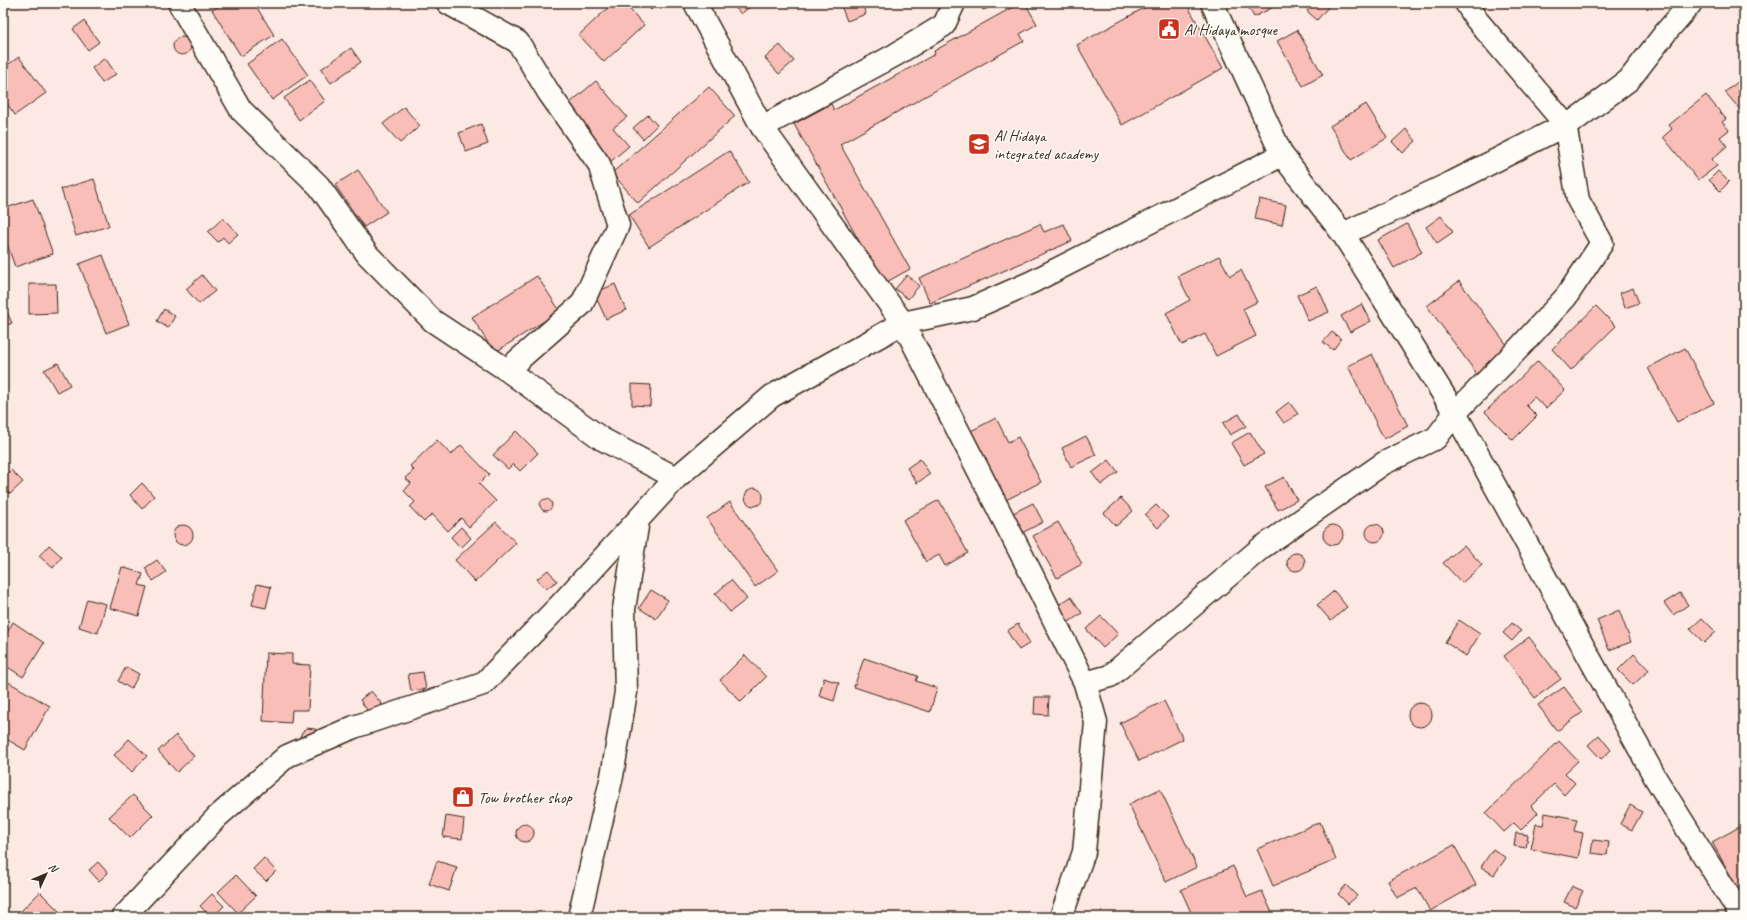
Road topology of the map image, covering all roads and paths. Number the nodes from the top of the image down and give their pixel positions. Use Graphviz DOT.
graph roads {
  1 [pos="180,3"];
  2 [pos="448,3"];
  3 [pos="695,3"];
  4 [pos="954,3"];
  5 [pos="1212,3"];
  6 [pos="1466,3"];
  7 [pos="1691,3"];
  8 [pos="1565,124"];
  9 [pos="762,127"];
  10 [pos="1282,155"];
  11 [pos="1343,234"];
  12 [pos="903,323"];
  13 [pos="507,370"];
  14 [pos="1455,413"];
  15 [pos="676,478"];
  16 [pos="638,520"];
  17 [pos="1085,683"];
  18 [pos="124,917"];
  19 [pos="579,917"];
  20 [pos="1061,917"];
  21 [pos="1742,917"];
  1 -- 13 [label="street"];
  2 -- 13 [label="street"];
  3 -- 9 [label="street"];
  4 -- 9 [label="street"];
  5 -- 10 [label="street"];
  6 -- 8 [label="street"];
  7 -- 8 [label="street"];
  8 -- 11 [label="street"];
  8 -- 14 [label="street"];
  9 -- 12 [label="street"];
  10 -- 11 [label="street"];
  10 -- 12 [label="street"];
  11 -- 14 [label="street"];
  12 -- 15 [label="street"];
  12 -- 17 [label="street"];
  13 -- 15 [label="street"];
  14 -- 17 [label="street"];
  14 -- 21 [label="street"];
  15 -- 16 [label="street"];
  16 -- 18 [label="street"];
  16 -- 19 [label="street"];
  17 -- 20 [label="street"];
}
